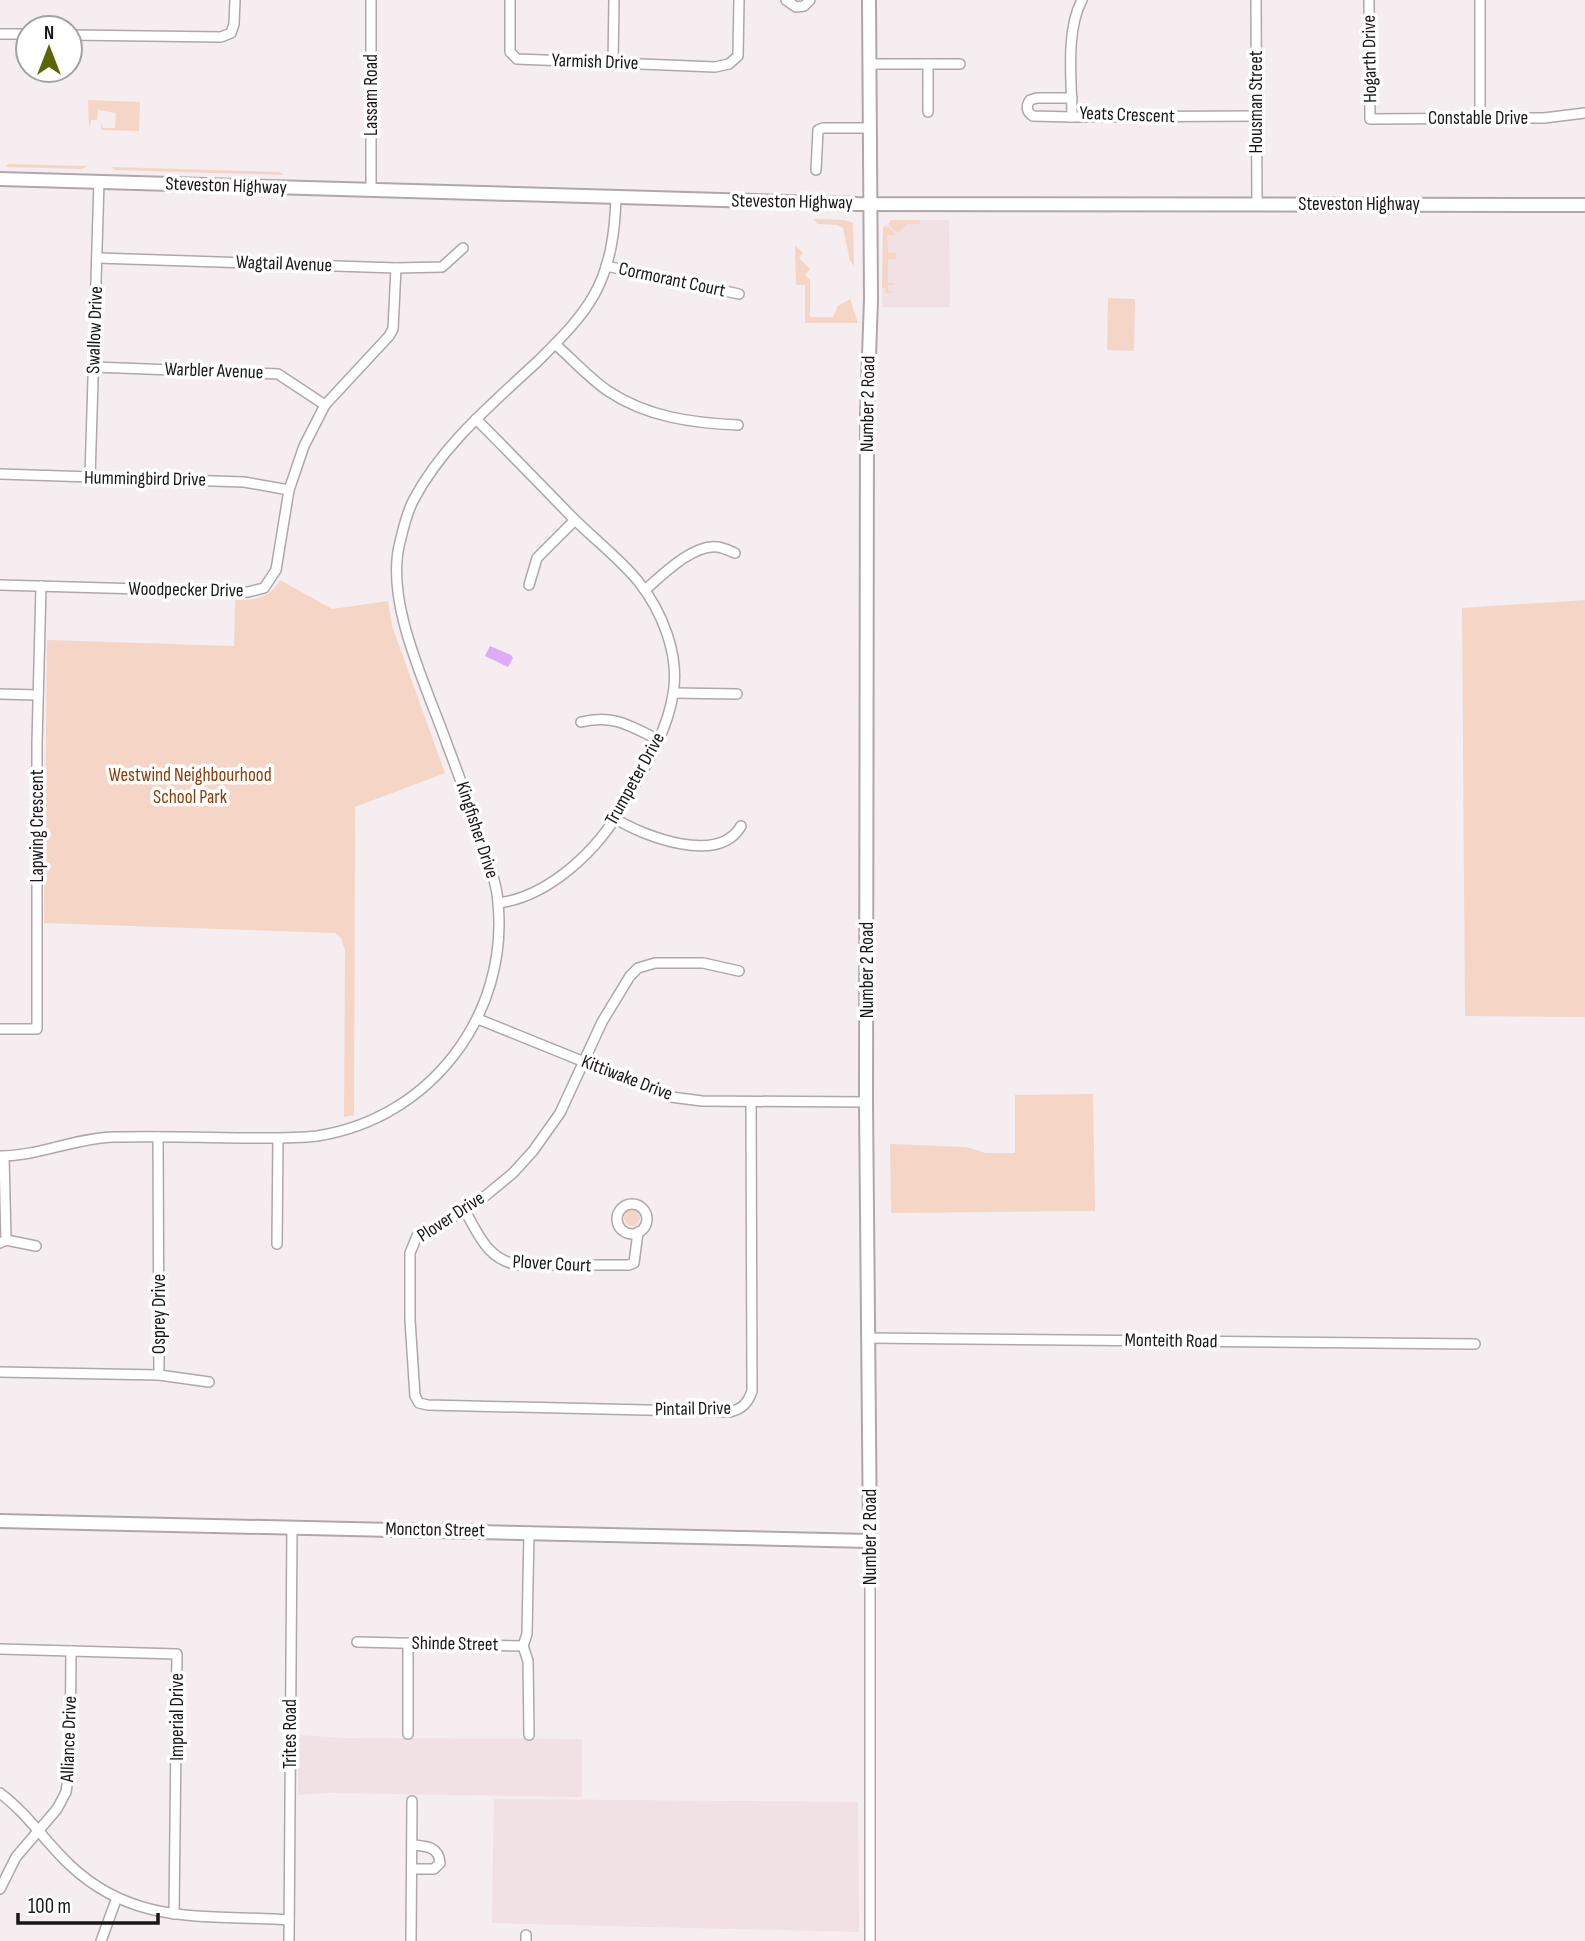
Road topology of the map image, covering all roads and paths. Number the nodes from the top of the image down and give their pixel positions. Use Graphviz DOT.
graph roads {
  1 [pos="235,0"];
  2 [pos="370,0"];
  3 [pos="510,0"];
  4 [pos="614,0"];
  5 [pos="739,0"];
  6 [pos="786,0"];
  7 [pos="810,0"];
  8 [pos="869,0"];
  9 [pos="1082,0"];
  10 [pos="1255,0"];
  11 [pos="1369,0"];
  12 [pos="1480,0"];
  13 [pos="84,35"];
  14 [pos="614,63"];
  15 [pos="869,64"];
  16 [pos="928,64"];
  17 [pos="960,65"];
  18 [pos="1072,98"];
  19 [pos="928,112"];
  20 [pos="1585,113"];
  21 [pos="1256,116"];
  22 [pos="1072,117"];
  23 [pos="1480,118"];
  24 [pos="1370,119"];
  25 [pos="870,128"];
  26 [pos="816,170"];
  27 [pos="0,179"];
  28 [pos="99,182"];
  29 [pos="371,190"];
  30 [pos="616,197"];
  31 [pos="870,204"];
  32 [pos="1257,204"];
  33 [pos="1585,205"];
  34 [pos="463,248"];
  35 [pos="98,258"];
  36 [pos="606,266"];
  37 [pos="396,268"];
  38 [pos="739,294"];
  39 [pos="555,344"];
  40 [pos="94,367"];
  41 [pos="325,405"];
  42 [pos="477,419"];
  43 [pos="738,425"];
  44 [pos="0,474"];
  45 [pos="90,478"];
  46 [pos="289,490"];
  47 [pos="575,520"];
  48 [pos="735,553"];
  49 [pos="0,584"];
  50 [pos="529,585"];
  51 [pos="41,586"];
  52 [pos="645,590"];
  53 [pos="674,693"];
  54 [pos="0,694"];
  55 [pos="737,694"];
  56 [pos="38,695"];
  57 [pos="581,722"];
  58 [pos="659,740"];
  59 [pos="616,819"];
  60 [pos="741,827"];
  61 [pos="499,903"];
  62 [pos="739,971"];
  63 [pos="478,1019"];
  64 [pos="0,1029"];
  65 [pos="584,1062"];
  66 [pos="751,1102"];
  67 [pos="866,1102"];
  68 [pos="158,1137"];
  69 [pos="278,1139"];
  70 [pos="2,1156"];
  71 [pos="465,1211"];
  72 [pos="638,1232"];
  73 [pos="3,1242"];
  74 [pos="277,1244"];
  75 [pos="36,1246"];
  76 [pos="867,1338"];
  77 [pos="1475,1344"];
  78 [pos="0,1372"];
  79 [pos="159,1375"];
  80 [pos="209,1382"];
  81 [pos="419,1403"];
  82 [pos="0,1521"];
  83 [pos="292,1527"];
  84 [pos="529,1532"];
  85 [pos="870,1541"];
  86 [pos="357,1642"];
  87 [pos="408,1643"];
  88 [pos="523,1646"];
  89 [pos="0,1649"];
  90 [pos="71,1651"];
  91 [pos="408,1734"];
  92 [pos="529,1735"];
  93 [pos="0,1793"];
  94 [pos="412,1801"];
  95 [pos="39,1830"];
  96 [pos="413,1845"];
  97 [pos="412,1869"];
  98 [pos="0,1889"];
  99 [pos="116,1900"];
  100 [pos="174,1914"];
  101 [pos="289,1920"];
  102 [pos="102,1941"];
  103 [pos="289,1941"];
  104 [pos="411,1941"];
  105 [pos="870,1941"];
  1 -- 13 [label="street"];
  2 -- 29 [label="street, Lassam Road"];
  3 -- 14 [label="street, Yarmish Drive"];
  4 -- 14 [label="street"];
  5 -- 14 [label="street, Yarmish Drive"];
  6 -- 7 [label="street"];
  8 -- 15 [label="street, Number 2 Road"];
  9 -- 18 [label="street, Yeats Crescent"];
  10 -- 21 [label="street, Housman Street"];
  11 -- 24 [label="street, Hogarth Drive"];
  12 -- 23 [label="street"];
  15 -- 16 [label="street"];
  15 -- 25 [label="street, Number 2 Road"];
  16 -- 17 [label="street"];
  16 -- 19 [label="street"];
  18 -- 22 [label="street, Yeats Crescent"];
  18 -- 22 [label="street"];
  20 -- 23 [label="street, Constable Drive"];
  21 -- 22 [label="street, Yeats Crescent"];
  21 -- 32 [label="street, Housman Street"];
  23 -- 24 [label="street, Constable Drive"];
  25 -- 26 [label="street"];
  25 -- 31 [label="street, Number 2 Road"];
  27 -- 28 [label="street, Steveston Highway"];
  28 -- 29 [label="street, Steveston Highway"];
  28 -- 35 [label="street, Swallow Drive"];
  29 -- 30 [label="street, Steveston Highway"];
  30 -- 31 [label="street, Steveston Highway"];
  30 -- 36 [label="street, Kingfisher Drive"];
  31 -- 32 [label="street, Steveston Highway"];
  31 -- 67 [label="street, Number 2 Road"];
  32 -- 33 [label="street, Steveston Highway"];
  34 -- 37 [label="street, Wagtail Avenue"];
  35 -- 37 [label="street, Wagtail Avenue"];
  35 -- 40 [label="street, Swallow Drive"];
  36 -- 38 [label="street, Cormorant Court"];
  36 -- 39 [label="street, Kingfisher Drive"];
  37 -- 41 [label="street, Woodpecker Drive"];
  39 -- 42 [label="street, Kingfisher Drive"];
  39 -- 43 [label="street"];
  40 -- 41 [label="street, Warbler Avenue"];
  40 -- 45 [label="street, Swallow Drive"];
  41 -- 46 [label="street, Woodpecker Drive"];
  42 -- 47 [label="street, Trumpeter Drive"];
  42 -- 61 [label="street, Kingfisher Drive"];
  44 -- 45 [label="street, Hummingbird Drive"];
  45 -- 46 [label="street, Hummingbird Drive"];
  46 -- 51 [label="street, Woodpecker Drive"];
  47 -- 50 [label="street"];
  47 -- 52 [label="street, Trumpeter Drive"];
  48 -- 52 [label="street"];
  49 -- 51 [label="street, Woodpecker Drive"];
  51 -- 56 [label="street, Lapwing Crescent"];
  52 -- 53 [label="street, Trumpeter Drive"];
  53 -- 55 [label="street"];
  53 -- 58 [label="street, Trumpeter Drive"];
  54 -- 56 [label="street"];
  56 -- 64 [label="street, Lapwing Crescent"];
  57 -- 58 [label="street"];
  58 -- 59 [label="street, Trumpeter Drive"];
  59 -- 60 [label="street"];
  59 -- 61 [label="street, Trumpeter Drive"];
  61 -- 63 [label="street, Kingfisher Drive"];
  62 -- 65 [label="street, Plover Drive"];
  63 -- 65 [label="street, Kittiwake Drive"];
  63 -- 69 [label="street, Kingfisher Drive"];
  65 -- 66 [label="street, Kittiwake Drive"];
  65 -- 71 [label="street, Plover Drive"];
  66 -- 67 [label="street, Kittiwake Drive"];
  66 -- 81 [label="street, Pintail Drive"];
  67 -- 76 [label="street, Number 2 Road"];
  68 -- 69 [label="street, Kingfisher Drive"];
  68 -- 70 [label="street, Kingfisher Drive"];
  68 -- 79 [label="street, Osprey Drive"];
  69 -- 74 [label="street"];
  70 -- 73 [label="street"];
  71 -- 72 [label="street, Plover Court"];
  71 -- 81 [label="street, Plover Drive"];
  73 -- 75 [label="street"];
  76 -- 77 [label="street, Monteith Road"];
  76 -- 85 [label="street, Number 2 Road"];
  78 -- 79 [label="street, Osprey Drive"];
  79 -- 80 [label="street"];
  82 -- 83 [label="street, Moncton Street"];
  83 -- 84 [label="street, Moncton Street"];
  83 -- 101 [label="street, Trites Road"];
  84 -- 85 [label="street, Moncton Street"];
  84 -- 88 [label="street, Shinde Street"];
  85 -- 105 [label="street, Number 2 Road"];
  86 -- 87 [label="street, Shinde Street"];
  87 -- 88 [label="street, Shinde Street"];
  87 -- 91 [label="street"];
  88 -- 92 [label="street"];
  89 -- 90 [label="street, Imperial Drive"];
  90 -- 95 [label="street, Alliance Drive"];
  90 -- 100 [label="street, Imperial Drive"];
  93 -- 95 [label="street"];
  94 -- 96 [label="street"];
  95 -- 98 [label="street, Alliance Drive"];
  95 -- 99 [label="street"];
  96 -- 97 [label="street"];
  96 -- 97 [label="street"];
  97 -- 104 [label="street"];
  99 -- 100 [label="street"];
  99 -- 102 [label="street"];
  100 -- 101 [label="street"];
  101 -- 103 [label="street, Trites Road"];
}
